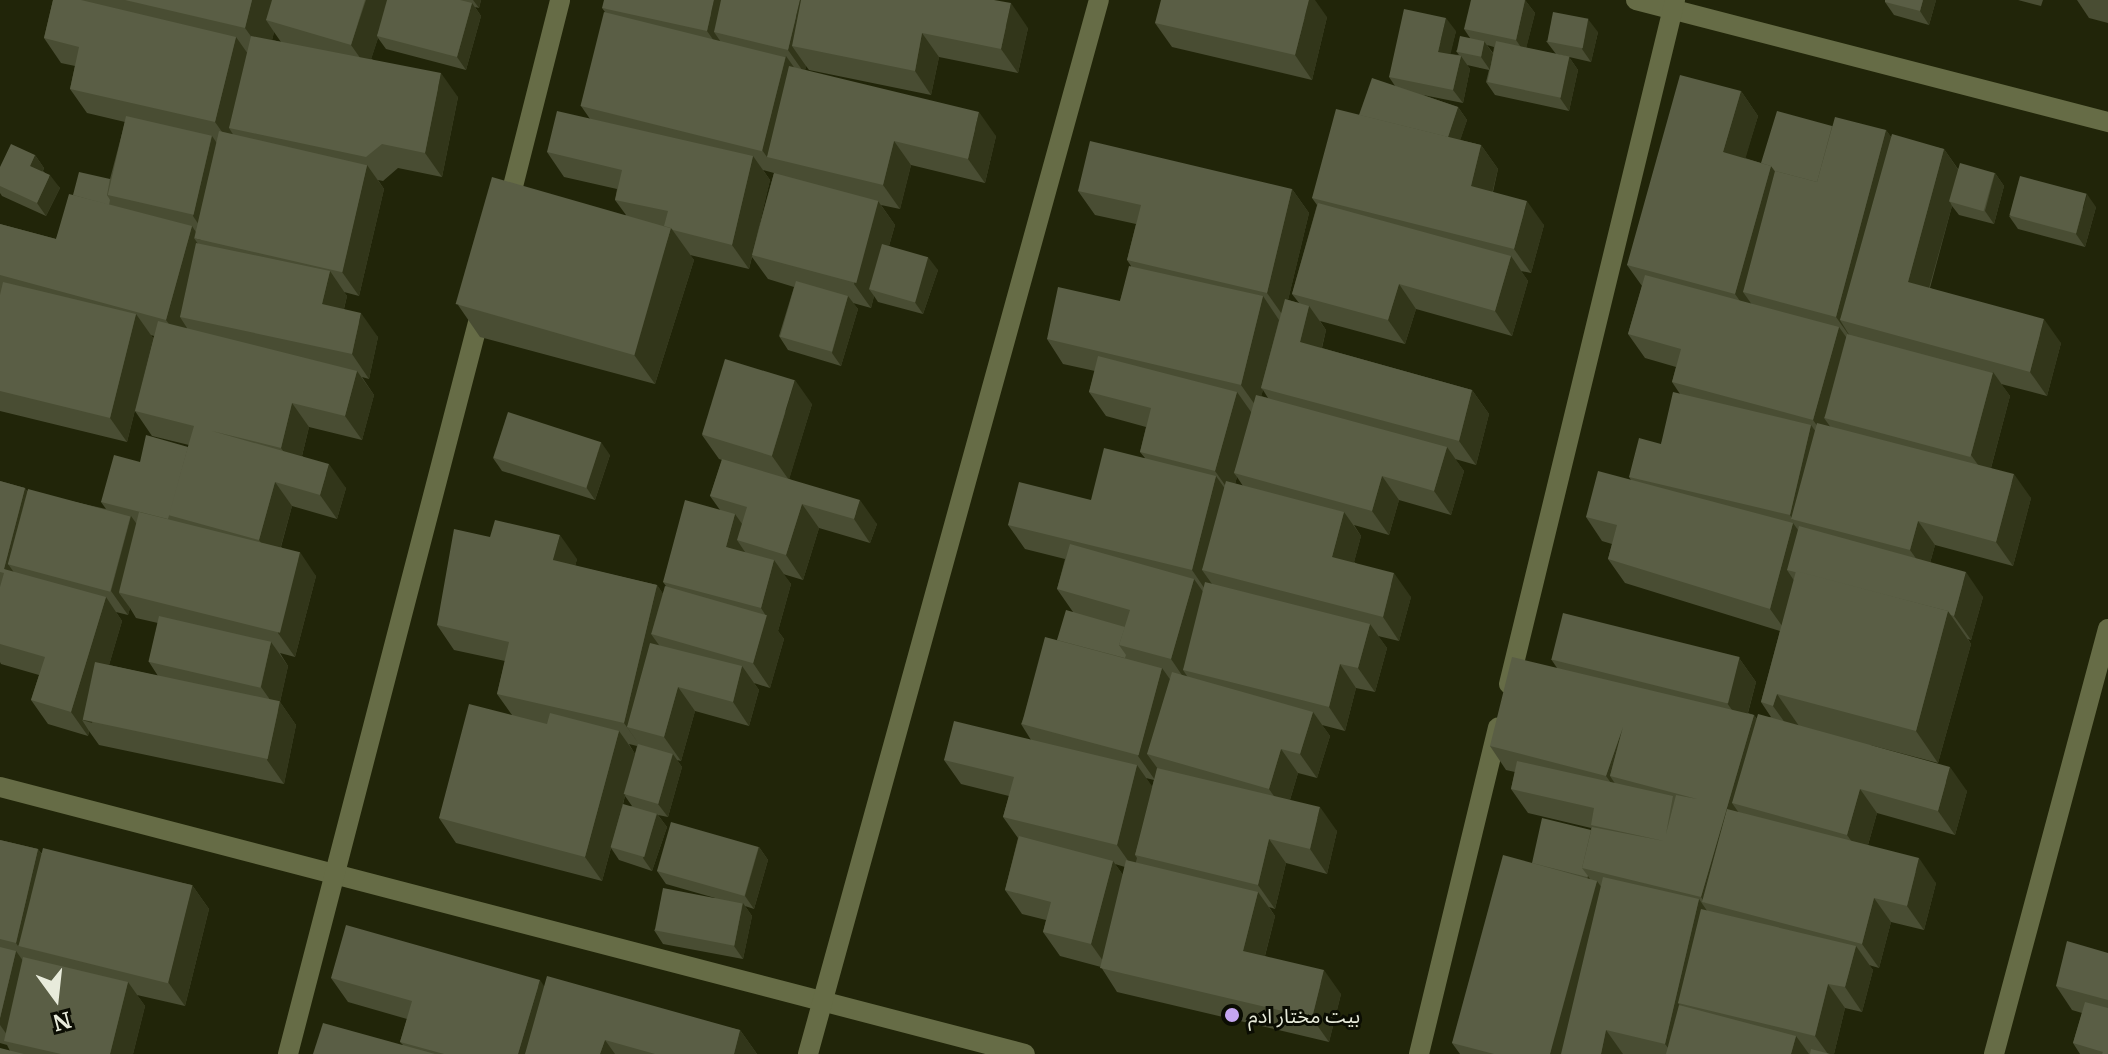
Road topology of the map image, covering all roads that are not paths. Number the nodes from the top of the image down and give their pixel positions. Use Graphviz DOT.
graph roads {
  1 [pos="560,0"];
  2 [pos="1099,0"];
  3 [pos="1636,0"];
  4 [pos="1674,4"];
  5 [pos="2108,122"];
  6 [pos="501,231"];
  7 [pos="489,277"];
  8 [pos="2108,629"];
  9 [pos="0,787"];
  10 [pos="336,878"];
  11 [pos="819,1003"];
  12 [pos="288,1054"];
  13 [pos="808,1054"];
  14 [pos="1025,1054"];
  15 [pos="1419,1054"];
  16 [pos="1994,1054"];
  1 -- 6 [label="street"];
  2 -- 11 [label="street"];
  3 -- 4 [label="street"];
  4 -- 5 [label="street"];
  4 -- 15 [label="street"];
  7 -- 10 [label="street"];
  8 -- 16 [label="street"];
  9 -- 10 [label="street"];
  10 -- 11 [label="street"];
  10 -- 12 [label="street"];
  11 -- 13 [label="street"];
  11 -- 14 [label="street"];
}
